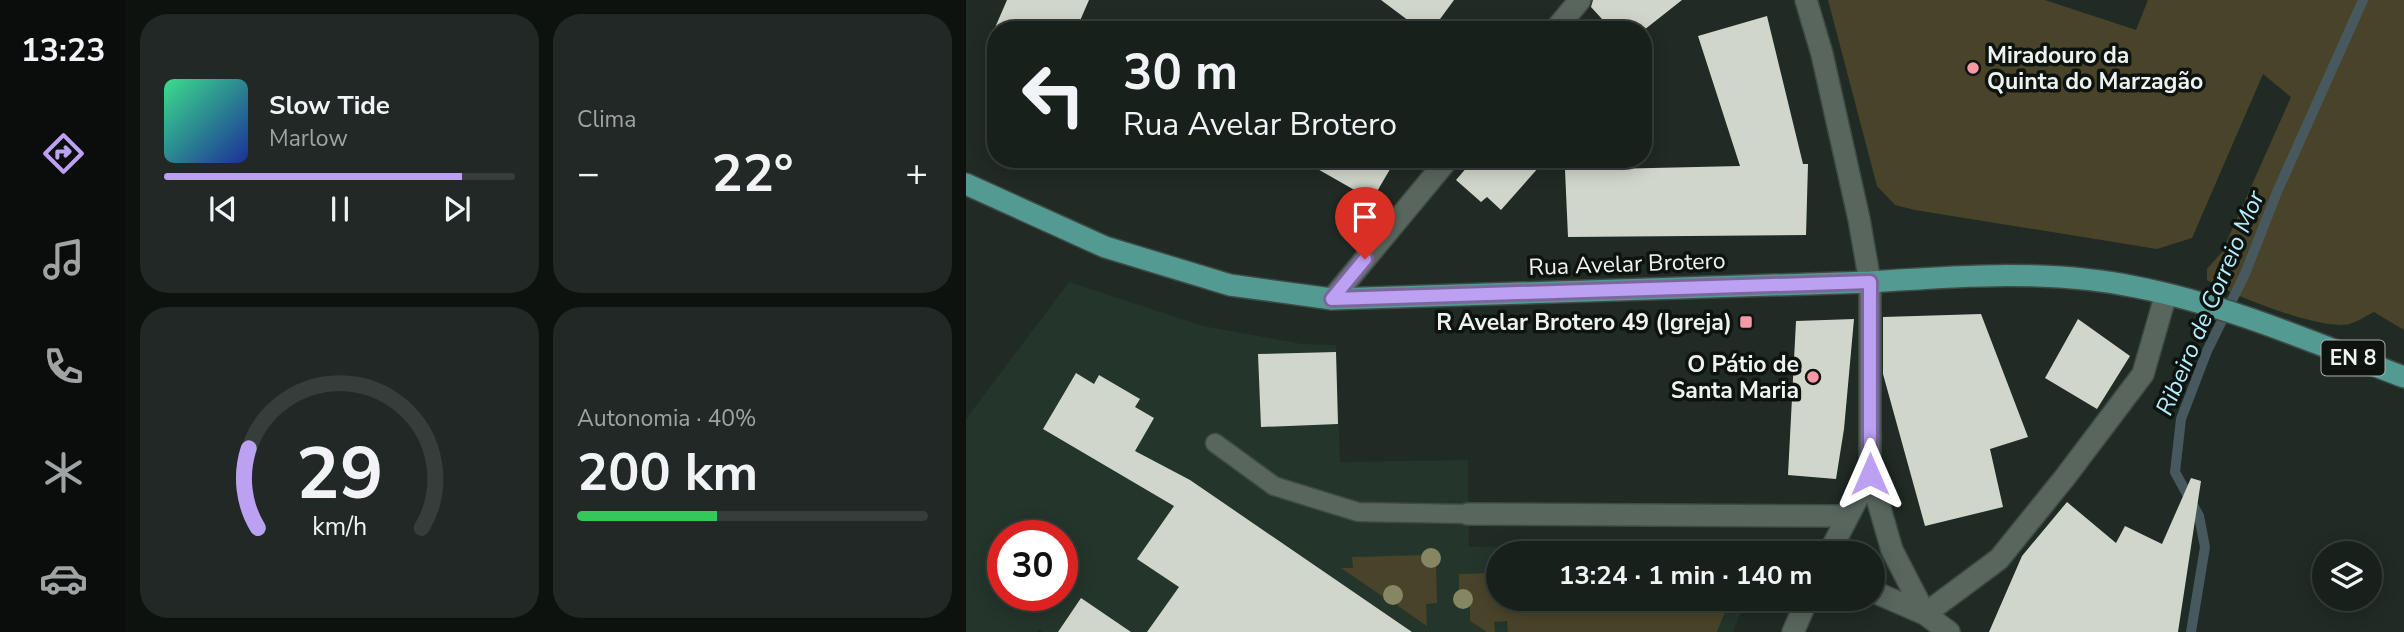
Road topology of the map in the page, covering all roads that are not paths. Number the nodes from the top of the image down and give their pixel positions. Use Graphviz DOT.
graph roads {
  1 [pos="1580,0"];
  2 [pos="1806,0"];
  3 [pos="1562,21"];
  4 [pos="1441,168"];
  5 [pos="966,184"];
  6 [pos="1870,282"];
  7 [pos="2166,294"];
  8 [pos="1332,299"];
  9 [pos="2404,377"];
  10 [pos="1215,443"];
  11 [pos="1870,474"];
  12 [pos="1468,514"];
  13 [pos="1847,516"];
  14 [pos="1835,541"];
  15 [pos="1885,598"];
  16 [pos="1802,611"];
  17 [pos="1924,614"];
  18 [pos="1793,632"];
  19 [pos="1949,632"];
  1 -- 3 [label="street"];
  2 -- 6 [label="street"];
  4 -- 8 [label="street"];
  5 -- 8 [label="main road, Rua Avelar Brotero / EN 8"];
  6 -- 7 [label="main road, Rua Avelar Brotero / EN 8"];
  6 -- 8 [label="main road, Rua Avelar Brotero / EN 8"];
  6 -- 11 [label="street"];
  7 -- 9 [label="main road, Rua Avelar Brotero / EN 8"];
  7 -- 17 [label="street"];
  10 -- 12 [label="lane"];
  11 -- 13 [label="street"];
  11 -- 17 [label="street"];
  12 -- 13 [label="street"];
  13 -- 14 [label="street"];
  15 -- 17 [label="street"];
  16 -- 18 [label="street"];
  17 -- 19 [label="street"];
}
